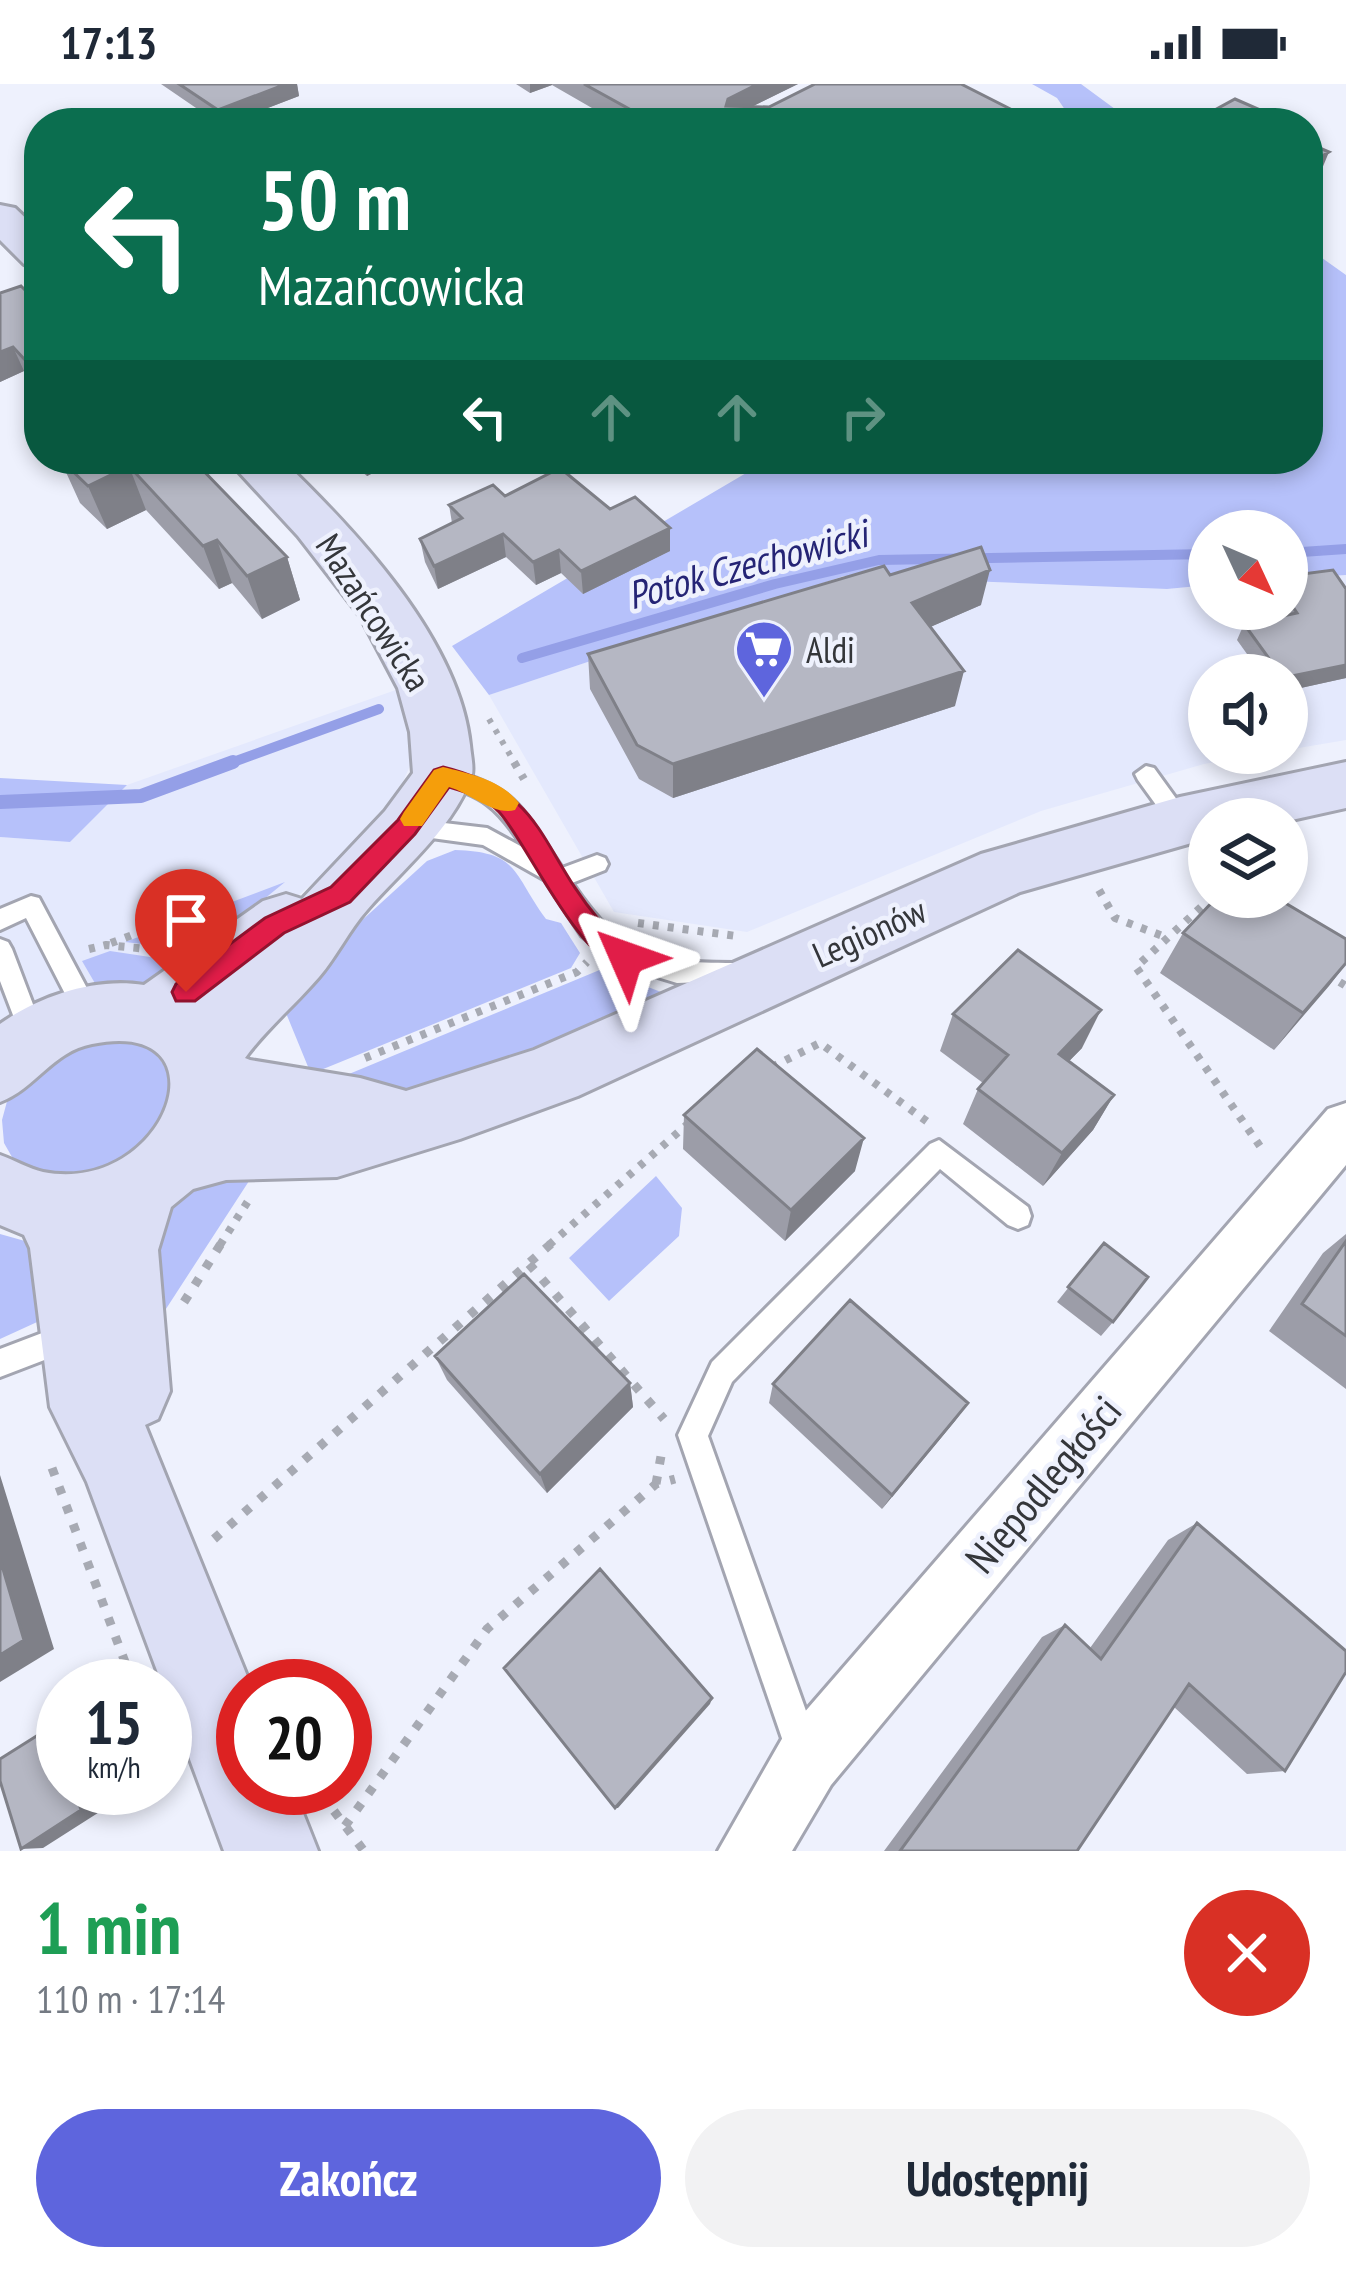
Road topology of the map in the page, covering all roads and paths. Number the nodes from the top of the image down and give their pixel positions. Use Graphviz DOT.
graph roads {
  1 [pos="0,218"];
  2 [pos="24,241"];
  3 [pos="268,474"];
  4 [pos="443,776"];
  5 [pos="1346,785"];
  6 [pos="406,827"];
  7 [pos="597,865"];
  8 [pos="1091,876"];
  9 [pos="557,879"];
  10 [pos="341,895"];
  11 [pos="230,899"];
  12 [pos="10,910"];
  13 [pos="1189,918"];
  14 [pos="1168,938"];
  15 [pos="106,945"];
  16 [pos="0,949"];
  17 [pos="1309,961"];
  18 [pos="775,973"];
  19 [pos="1346,986"];
  20 [pos="46,1045"];
  21 [pos="203,1069"];
  22 [pos="766,1070"];
  23 [pos="696,1118"];
  24 [pos="405,1120"];
  25 [pos="1346,1126"];
  26 [pos="939,1152"];
  27 [pos="157,1176"];
  28 [pos="1291,1191"];
  29 [pos="25,1200"];
  30 [pos="1018,1216"];
  31 [pos="529,1264"];
  32 [pos="81,1332"];
  33 [pos="0,1363"];
  34 [pos="668,1423"];
  35 [pos="664,1443"];
  36 [pos="84,1456"];
  37 [pos="706,1471"];
  38 [pos="656,1484"];
  39 [pos="210,1543"];
  40 [pos="128,1659"];
  41 [pos="216,1711"];
  42 [pos="807,1761"];
  43 [pos="267,1815"];
  44 [pos="304,1815"];
  45 [pos="289,1845"];
  46 [pos="364,1851"];
  47 [pos="753,1851"];
  1 -- 2 [label="street"];
  3 -- 4 [label="street, Mazańcowicka"];
  4 -- 6 [label="street"];
  4 -- 9 [label="lane"];
  5 -- 18 [label="street, Legionów"];
  6 -- 9 [label="lane"];
  6 -- 10 [label="street"];
  7 -- 9 [label="lane"];
  8 -- 14 [label="path"];
  9 -- 18 [label="lane"];
  10 -- 20 [label="street"];
  10 -- 21 [label="street"];
  11 -- 15 [label="path"];
  12 -- 20 [label="lane"];
  13 -- 14 [label="path"];
  14 -- 28 [label="path"];
  16 -- 20 [label="lane"];
  17 -- 19 [label="path"];
  18 -- 24 [label="street, Legionów"];
  20 -- 21 [label="street"];
  21 -- 24 [label="street"];
  21 -- 27 [label="street"];
  22 -- 26 [label="path"];
  23 -- 31 [label="path"];
  24 -- 27 [label="street, Legionów"];
  25 -- 28 [label="street, Niepodległości"];
  26 -- 30 [label="lane"];
  26 -- 37 [label="lane"];
  27 -- 29 [label="street, Legionów"];
  27 -- 36 [label="street"];
  28 -- 42 [label="street, Niepodległości"];
  29 -- 32 [label="street"];
  31 -- 34 [label="path"];
  31 -- 39 [label="path"];
  32 -- 33 [label="lane"];
  32 -- 36 [label="street"];
  35 -- 38 [label="path"];
  36 -- 40 [label="path"];
  36 -- 41 [label="street"];
  37 -- 38 [label="path"];
  37 -- 42 [label="lane"];
  38 -- 45 [label="path"];
  42 -- 47 [label="street, Niepodległości"];
  43 -- 45 [label="street"];
  44 -- 45 [label="path"];
  45 -- 46 [label="path"];
}
